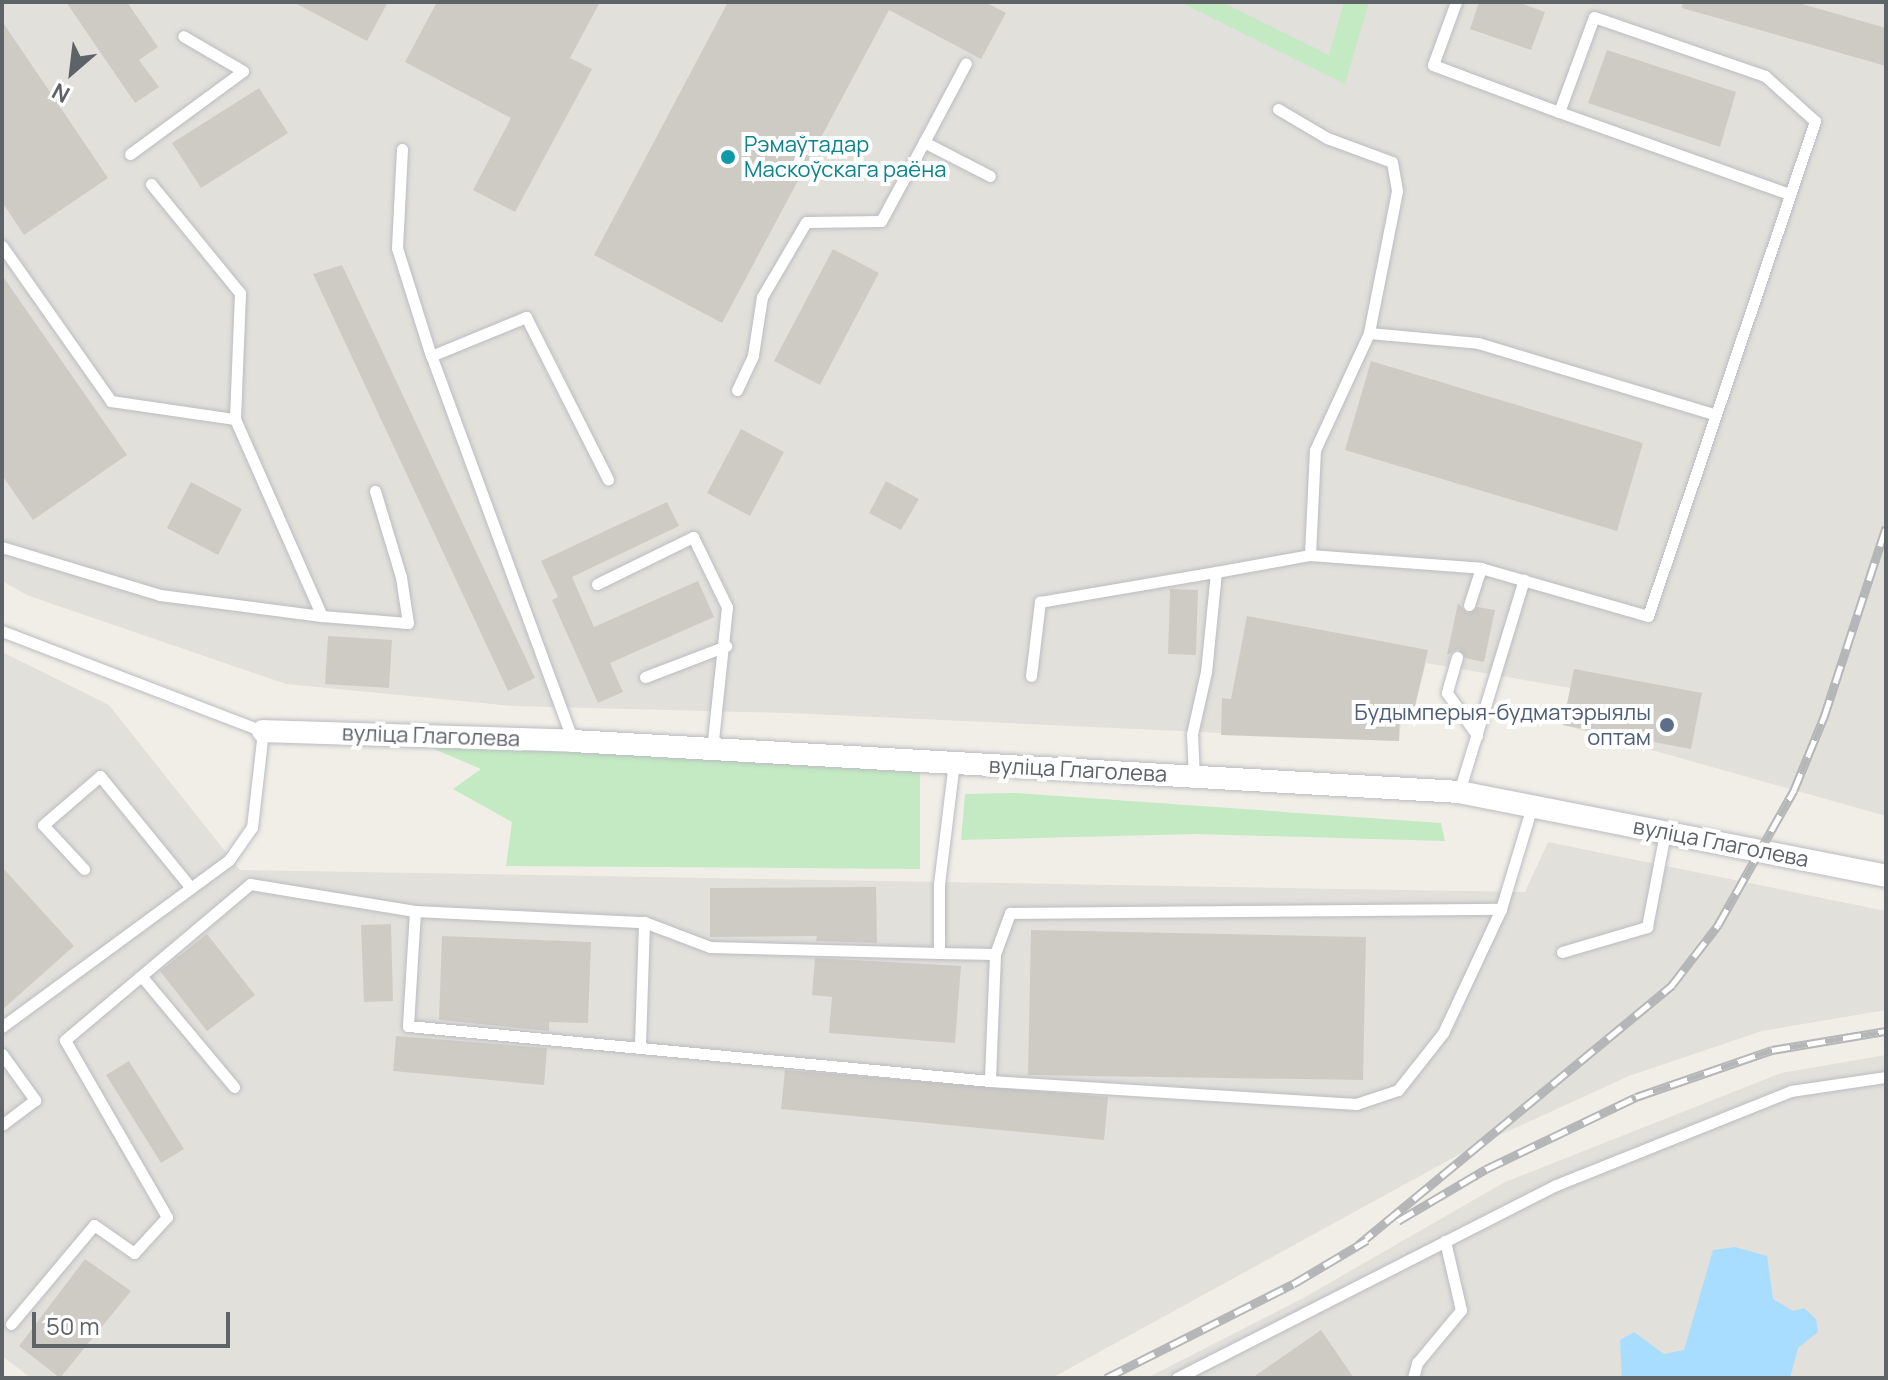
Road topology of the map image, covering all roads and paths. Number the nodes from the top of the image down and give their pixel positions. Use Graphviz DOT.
graph roads {
  1 [pos="1456,2"];
  2 [pos="183,36"];
  3 [pos="966,63"];
  4 [pos="1278,109"];
  5 [pos="1559,112"];
  6 [pos="924,142"];
  7 [pos="402,149"];
  8 [pos="130,154"];
  9 [pos="990,176"];
  10 [pos="151,184"];
  11 [pos="1789,194"];
  12 [pos="2,246"];
  13 [pos="1369,333"];
  14 [pos="431,356"];
  15 [pos="737,390"];
  16 [pos="1713,414"];
  17 [pos="235,419"];
  18 [pos="608,479"];
  19 [pos="375,491"];
  20 [pos="2,547"];
  21 [pos="1310,555"];
  22 [pos="1481,568"];
  23 [pos="1216,572"];
  24 [pos="1524,580"];
  25 [pos="597,584"];
  26 [pos="1469,605"];
  27 [pos="322,616"];
  28 [pos="2,631"];
  29 [pos="726,646"];
  30 [pos="1457,657"];
  31 [pos="1031,676"];
  32 [pos="645,677"];
  33 [pos="263,731"];
  34 [pos="1477,735"];
  35 [pos="573,741"];
  36 [pos="712,749"];
  37 [pos="954,762"];
  38 [pos="1194,777"];
  39 [pos="1459,792"];
  40 [pos="1532,806"];
  41 [pos="1665,833"];
  42 [pos="84,869"];
  43 [pos="1886,876"];
  44 [pos="191,888"];
  45 [pos="1501,909"];
  46 [pos="415,911"];
  47 [pos="644,922"];
  48 [pos="1562,952"];
  49 [pos="939,953"];
  50 [pos="995,954"];
  51 [pos="143,978"];
  52 [pos="2,1027"];
  53 [pos="640,1044"];
  54 [pos="2,1054"];
  55 [pos="1886,1077"];
  56 [pos="990,1081"];
  57 [pos="234,1087"];
  58 [pos="2,1125"];
  59 [pos="1445,1241"];
  60 [pos="11,1324"];
  61 [pos="1177,1378"];
  62 [pos="1413,1378"];
  1 -- 5 [label="lane"];
  2 -- 8 [label="lane"];
  3 -- 6 [label="lane"];
  4 -- 13 [label="lane"];
  5 -- 11 [label="lane"];
  5 -- 11 [label="lane"];
  6 -- 9 [label="lane"];
  6 -- 15 [label="lane"];
  7 -- 14 [label="lane"];
  10 -- 17 [label="lane"];
  11 -- 16 [label="lane"];
  12 -- 17 [label="lane"];
  13 -- 16 [label="lane"];
  13 -- 21 [label="lane"];
  14 -- 18 [label="lane"];
  14 -- 35 [label="lane"];
  16 -- 24 [label="lane"];
  17 -- 27 [label="lane"];
  19 -- 27 [label="lane"];
  20 -- 27 [label="lane"];
  21 -- 22 [label="lane"];
  21 -- 23 [label="lane"];
  22 -- 24 [label="lane"];
  22 -- 26 [label="lane"];
  23 -- 31 [label="lane"];
  23 -- 38 [label="lane"];
  24 -- 34 [label="lane"];
  25 -- 29 [label="lane"];
  28 -- 33 [label="lane"];
  29 -- 32 [label="lane"];
  29 -- 36 [label="lane"];
  30 -- 34 [label="lane"];
  33 -- 35 [label="street, вуліца Глаголева"];
  33 -- 44 [label="lane"];
  34 -- 39 [label="lane"];
  35 -- 36 [label="street, вуліца Глаголева"];
  36 -- 37 [label="street, вуліца Глаголева"];
  37 -- 38 [label="street, вуліца Глаголева"];
  37 -- 49 [label="lane"];
  38 -- 39 [label="street, вуліца Глаголева"];
  39 -- 40 [label="street, вуліца Глаголева"];
  40 -- 41 [label="street, вуліца Глаголева"];
  40 -- 45 [label="lane"];
  41 -- 43 [label="street, вуліца Глаголева"];
  41 -- 48 [label="lane"];
  42 -- 44 [label="lane"];
  44 -- 52 [label="lane"];
  45 -- 50 [label="lane"];
  45 -- 56 [label="lane"];
  46 -- 47 [label="lane"];
  46 -- 51 [label="lane"];
  46 -- 53 [label="lane"];
  47 -- 49 [label="lane"];
  47 -- 53 [label="lane"];
  49 -- 50 [label="lane"];
  50 -- 56 [label="lane"];
  51 -- 57 [label="lane"];
  51 -- 60 [label="lane"];
  53 -- 56 [label="lane"];
  54 -- 58 [label="lane"];
  55 -- 59 [label="lane"];
  59 -- 61 [label="lane"];
  59 -- 62 [label="lane"];
}
